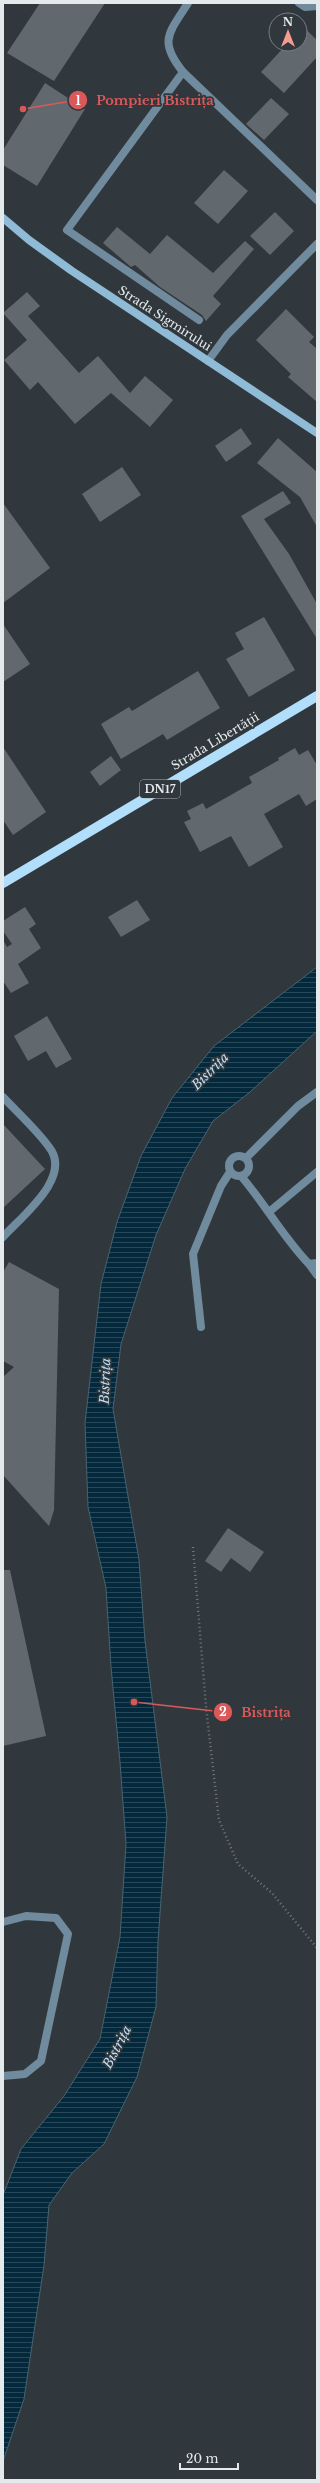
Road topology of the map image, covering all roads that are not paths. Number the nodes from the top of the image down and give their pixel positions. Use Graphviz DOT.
graph roads {
  1 [pos="188,3"];
  2 [pos="299,3"];
  3 [pos="317,6"];
  4 [pos="183,72"];
  5 [pos="317,200"];
  6 [pos="3,218"];
  7 [pos="317,244"];
  8 [pos="199,320"];
  9 [pos="208,361"];
  10 [pos="317,433"];
  11 [pos="317,696"];
  12 [pos="3,883"];
  13 [pos="317,1092"];
  14 [pos="3,1097"];
  15 [pos="246,1158"];
  16 [pos="230,1172"];
  17 [pos="317,1172"];
  18 [pos="243,1175"];
  19 [pos="269,1212"];
  20 [pos="3,1237"];
  21 [pos="313,1264"];
  22 [pos="317,1275"];
  23 [pos="201,1327"];
  24 [pos="3,1922"];
  25 [pos="3,2076"];
  1 -- 4 [label="street"];
  2 -- 3 [label="street"];
  4 -- 5 [label="street"];
  4 -- 8 [label="street, Strada Sigmirului"];
  6 -- 9 [label="main road, Strada Sigmirului"];
  7 -- 9 [label="street"];
  9 -- 10 [label="main road, Strada Sigmirului"];
  11 -- 12 [label="main road, Strada Libertății / DN17"];
  13 -- 15 [label="street"];
  14 -- 20 [label="street"];
  15 -- 16 [label="street"];
  15 -- 18 [label="street"];
  16 -- 18 [label="street"];
  16 -- 23 [label="street"];
  17 -- 19 [label="street"];
  18 -- 19 [label="street"];
  19 -- 21 [label="street"];
  21 -- 22 [label="street"];
  24 -- 25 [label="street"];
}
